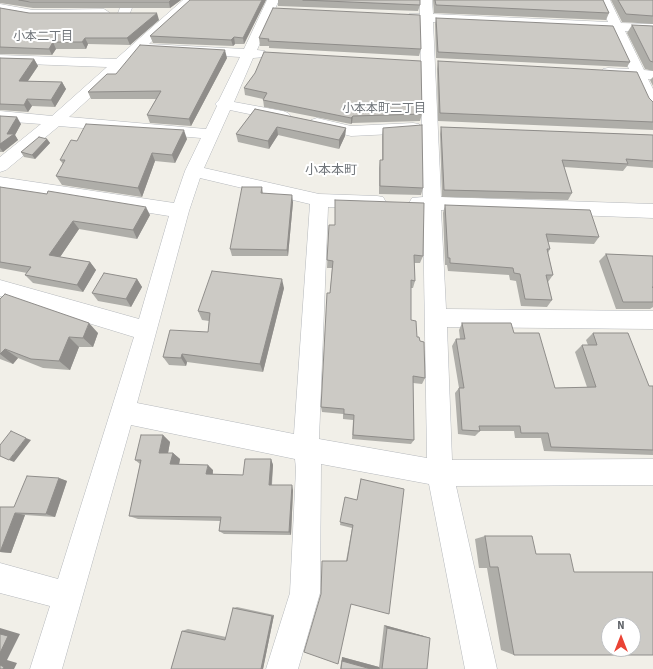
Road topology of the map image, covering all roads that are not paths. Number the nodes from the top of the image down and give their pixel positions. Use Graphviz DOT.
graph roads {
  1 [pos="60,0"];
  2 [pos="129,0"];
  3 [pos="190,0"];
  4 [pos="604,0"];
  5 [pos="275,7"];
  6 [pos="0,8"];
  7 [pos="426,9"];
  8 [pos="50,13"];
  9 [pos="124,13"];
  10 [pos="138,13"];
  11 [pos="153,13"];
  12 [pos="174,14"];
  13 [pos="403,16"];
  14 [pos="616,26"];
  15 [pos="653,28"];
  16 [pos="138,47"];
  17 [pos="248,53"];
  18 [pos="271,54"];
  19 [pos="0,59"];
  20 [pos="119,63"];
  21 [pos="592,72"];
  22 [pos="639,74"];
  23 [pos="653,75"];
  24 [pos="223,104"];
  25 [pos="653,105"];
  26 [pos="0,116"];
  27 [pos="56,120"];
  28 [pos="439,127"];
  29 [pos="210,134"];
  30 [pos="0,166"];
  31 [pos="194,171"];
  32 [pos="0,183"];
  33 [pos="319,200"];
  34 [pos="432,204"];
  35 [pos="653,211"];
  36 [pos="180,212"];
  37 [pos="0,288"];
  38 [pos="436,318"];
  39 [pos="653,320"];
  40 [pos="147,331"];
  41 [pos="122,412"];
  42 [pos="306,449"];
  43 [pos="440,472"];
  44 [pos="653,472"];
  45 [pos="0,578"];
  46 [pos="68,596"];
  47 [pos="46,669"];
  48 [pos="282,669"];
  49 [pos="481,669"];
  1 -- 8 [label="street"];
  2 -- 9 [label="street"];
  3 -- 12 [label="street"];
  4 -- 14 [label="street"];
  5 -- 17 [label="street"];
  6 -- 8 [label="street"];
  7 -- 13 [label="street"];
  7 -- 14 [label="street"];
  7 -- 28 [label="street"];
  8 -- 9 [label="street"];
  9 -- 10 [label="street"];
  11 -- 12 [label="street"];
  12 -- 16 [label="street"];
  14 -- 15 [label="street"];
  14 -- 22 [label="street"];
  16 -- 17 [label="street"];
  16 -- 20 [label="street"];
  17 -- 18 [label="street"];
  17 -- 24 [label="street"];
  19 -- 20 [label="street"];
  20 -- 27 [label="street"];
  21 -- 22 [label="street"];
  22 -- 23 [label="street"];
  22 -- 25 [label="street"];
  24 -- 28 [label="street"];
  24 -- 29 [label="street"];
  26 -- 27 [label="street"];
  27 -- 29 [label="street"];
  27 -- 30 [label="street"];
  28 -- 34 [label="street"];
  29 -- 31 [label="street"];
  31 -- 33 [label="street"];
  31 -- 36 [label="street"];
  32 -- 36 [label="street"];
  33 -- 34 [label="street"];
  33 -- 42 [label="street"];
  34 -- 35 [label="street"];
  34 -- 38 [label="street"];
  36 -- 40 [label="street"];
  37 -- 40 [label="street"];
  38 -- 39 [label="street"];
  38 -- 43 [label="street"];
  40 -- 41 [label="street"];
  41 -- 42 [label="street"];
  41 -- 46 [label="street"];
  42 -- 43 [label="street"];
  42 -- 48 [label="street"];
  43 -- 44 [label="street"];
  43 -- 49 [label="street"];
  45 -- 46 [label="street"];
  46 -- 47 [label="street"];
}
